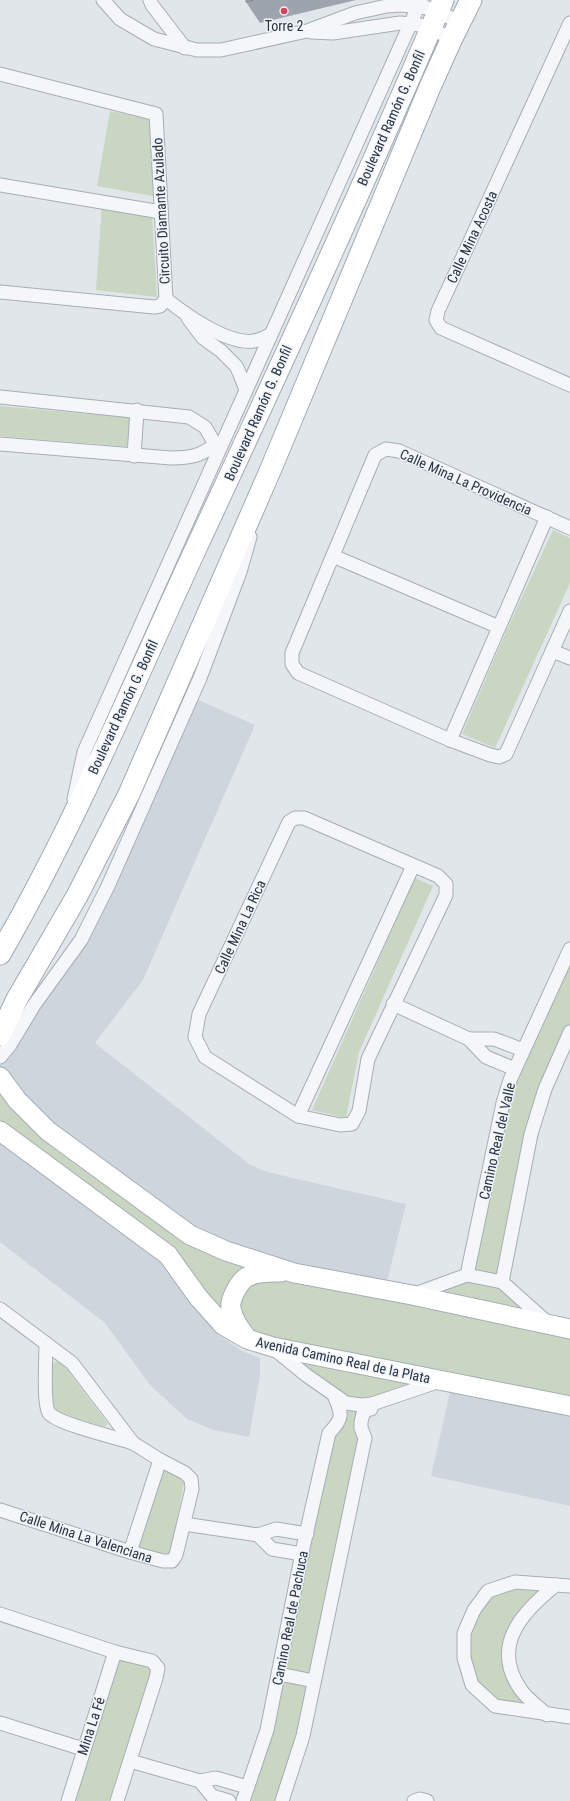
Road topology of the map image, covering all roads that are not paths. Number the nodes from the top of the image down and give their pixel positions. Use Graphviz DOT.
graph roads {
  1 [pos="104,0"];
  2 [pos="150,0"];
  3 [pos="471,0"];
  4 [pos="373,8"];
  5 [pos="430,9"];
  6 [pos="570,23"];
  7 [pos="411,24"];
  8 [pos="376,26"];
  9 [pos="456,30"];
  10 [pos="307,31"];
  11 [pos="185,48"];
  12 [pos="0,74"];
  13 [pos="0,184"];
  14 [pos="161,212"];
  15 [pos="0,292"];
  16 [pos="166,300"];
  17 [pos="187,316"];
  18 [pos="271,334"];
  19 [pos="568,380"];
  20 [pos="246,390"];
  21 [pos="0,397"];
  22 [pos="137,410"];
  23 [pos="0,444"];
  24 [pos="218,444"];
  25 [pos="134,456"];
  26 [pos="270,471"];
  27 [pos="547,518"];
  28 [pos="570,528"];
  29 [pos="333,556"];
  30 [pos="570,611"];
  31 [pos="499,627"];
  32 [pos="552,651"];
  33 [pos="570,658"];
  34 [pos="450,740"];
  35 [pos="69,824"];
  36 [pos="413,866"];
  37 [pos="570,949"];
  38 [pos="0,954"];
  39 [pos="393,1004"];
  40 [pos="570,1032"];
  41 [pos="0,1035"];
  42 [pos="469,1039"];
  43 [pos="524,1050"];
  44 [pos="0,1057"];
  45 [pos="515,1069"];
  46 [pos="0,1077"];
  47 [pos="298,1116"];
  48 [pos="0,1131"];
  49 [pos="468,1271"];
  50 [pos="294,1273"];
  51 [pos="502,1278"];
  52 [pos="412,1295"];
  53 [pos="0,1309"];
  54 [pos="549,1323"];
  55 [pos="570,1329"];
  56 [pos="247,1339"];
  57 [pos="46,1344"];
  58 [pos="273,1347"];
  59 [pos="441,1381"];
  60 [pos="334,1395"];
  61 [pos="372,1404"];
  62 [pos="570,1406"];
  63 [pos="133,1443"];
  64 [pos="160,1460"];
  65 [pos="0,1510"];
  66 [pos="184,1524"];
  67 [pos="307,1534"];
  68 [pos="258,1535"];
  69 [pos="130,1552"];
  70 [pos="302,1554"];
  71 [pos="556,1585"];
  72 [pos="570,1586"];
  73 [pos="0,1614"];
  74 [pos="115,1652"];
  75 [pos="278,1674"];
  76 [pos="314,1681"];
  77 [pos="547,1715"];
  78 [pos="570,1717"];
  79 [pos="0,1723"];
  80 [pos="83,1749"];
  81 [pos="130,1761"];
  82 [pos="200,1781"];
  83 [pos="248,1787"];
  84 [pos="68,1801"];
  85 [pos="117,1801"];
  86 [pos="229,1801"];
  87 [pos="242,1801"];
  88 [pos="282,1801"];
  1 -- 11 [label="street"];
  2 -- 11 [label="street"];
  3 -- 9 [label="main road, Boulevard Ramón G. Bonfil"];
  4 -- 5 [label="street"];
  4 -- 8 [label="street"];
  4 -- 10 [label="street"];
  5 -- 7 [label="street"];
  5 -- 7 [label="street, Boulevard Ramón G. Bonfil"];
  5 -- 9 [label="street"];
  5 -- 9 [label="street"];
  5 -- 35 [label="main road, Boulevard Ramón G. Bonfil"];
  6 -- 19 [label="street, Calle Mina Acosta"];
  7 -- 8 [label="street"];
  7 -- 18 [label="street, Boulevard Ramón G. Bonfil"];
  8 -- 10 [label="street"];
  9 -- 26 [label="main road, Boulevard Ramón G. Bonfil"];
  10 -- 11 [label="street"];
  12 -- 14 [label="street, Circuito Diamante Azulado"];
  13 -- 14 [label="street"];
  14 -- 16 [label="street, Circuito Diamante Azulado"];
  15 -- 16 [label="street, Circuito Diamante Azulado"];
  16 -- 17 [label="street"];
  17 -- 18 [label="street"];
  17 -- 20 [label="street"];
  18 -- 20 [label="street, Boulevard Ramón G. Bonfil"];
  20 -- 24 [label="street, Boulevard Ramón G. Bonfil"];
  21 -- 22 [label="street"];
  22 -- 24 [label="street"];
  22 -- 25 [label="street"];
  23 -- 25 [label="street"];
  24 -- 25 [label="street"];
  24 -- 35 [label="street, Boulevard Ramón G. Bonfil"];
  26 -- 41 [label="main road, Boulevard Ramón G. Bonfil"];
  26 -- 44 [label="street, Boulevard Ramón G. Bonfil"];
  27 -- 28 [label="street, Calle Mina La Providencia"];
  27 -- 29 [label="street, Calle Mina La Providencia"];
  27 -- 31 [label="street, Calle Mina La Providencia"];
  29 -- 31 [label="street"];
  29 -- 34 [label="street, Calle Mina La Providencia"];
  30 -- 32 [label="street, Calle Mina La Providencia"];
  31 -- 34 [label="street, Calle Mina La Providencia"];
  32 -- 33 [label="street"];
  32 -- 34 [label="street, Calle Mina La Providencia"];
  35 -- 38 [label="main road, Boulevard Ramón G. Bonfil"];
  36 -- 39 [label="street, Calle Mina La Rica"];
  36 -- 47 [label="street"];
  36 -- 47 [label="street, Calle Mina La Rica"];
  37 -- 43 [label="street, Camino Real del Valle"];
  39 -- 42 [label="street"];
  39 -- 47 [label="street, Calle Mina La Rica"];
  40 -- 51 [label="street"];
  42 -- 43 [label="street"];
  42 -- 45 [label="street"];
  43 -- 45 [label="street, Camino Real del Valle"];
  45 -- 49 [label="street, Camino Real del Valle"];
  46 -- 50 [label="main road"];
  48 -- 56 [label="main road, Avenida Camino Real de la Plata"];
  49 -- 51 [label="street"];
  49 -- 52 [label="street"];
  50 -- 52 [label="main road"];
  50 -- 56 [label="main road"];
  51 -- 54 [label="street"];
  52 -- 54 [label="main road"];
  53 -- 57 [label="street"];
  54 -- 55 [label="main road"];
  56 -- 58 [label="main road, Avenida Camino Real de la Plata"];
  57 -- 63 [label="street"];
  57 -- 63 [label="street"];
  58 -- 59 [label="main road, Avenida Camino Real de la Plata"];
  58 -- 60 [label="street"];
  59 -- 61 [label="street"];
  59 -- 62 [label="main road, Avenida Camino Real de la Plata"];
  60 -- 61 [label="street"];
  60 -- 67 [label="street, Camino Real de Pachuca"];
  61 -- 76 [label="street"];
  63 -- 64 [label="street"];
  64 -- 66 [label="street"];
  64 -- 69 [label="street"];
  65 -- 69 [label="street, Calle Mina La Valenciana"];
  66 -- 68 [label="street"];
  66 -- 69 [label="street, Calle Mina La Valenciana"];
  67 -- 68 [label="street"];
  67 -- 70 [label="street, Camino Real de Pachuca"];
  68 -- 70 [label="street"];
  70 -- 75 [label="street, Camino Real de Pachuca"];
  71 -- 72 [label="street"];
  71 -- 77 [label="street"];
  71 -- 77 [label="street"];
  73 -- 74 [label="street"];
  74 -- 80 [label="street, Mina La Fé"];
  74 -- 81 [label="street"];
  75 -- 76 [label="street"];
  75 -- 83 [label="street, Camino Real de Pachuca"];
  76 -- 88 [label="street"];
  77 -- 78 [label="street"];
  79 -- 80 [label="street"];
  80 -- 84 [label="street, Mina La Fé"];
  81 -- 82 [label="street"];
  81 -- 85 [label="street"];
  82 -- 83 [label="street"];
  82 -- 86 [label="street"];
  83 -- 87 [label="street, Camino Real de Pachuca"];
}
